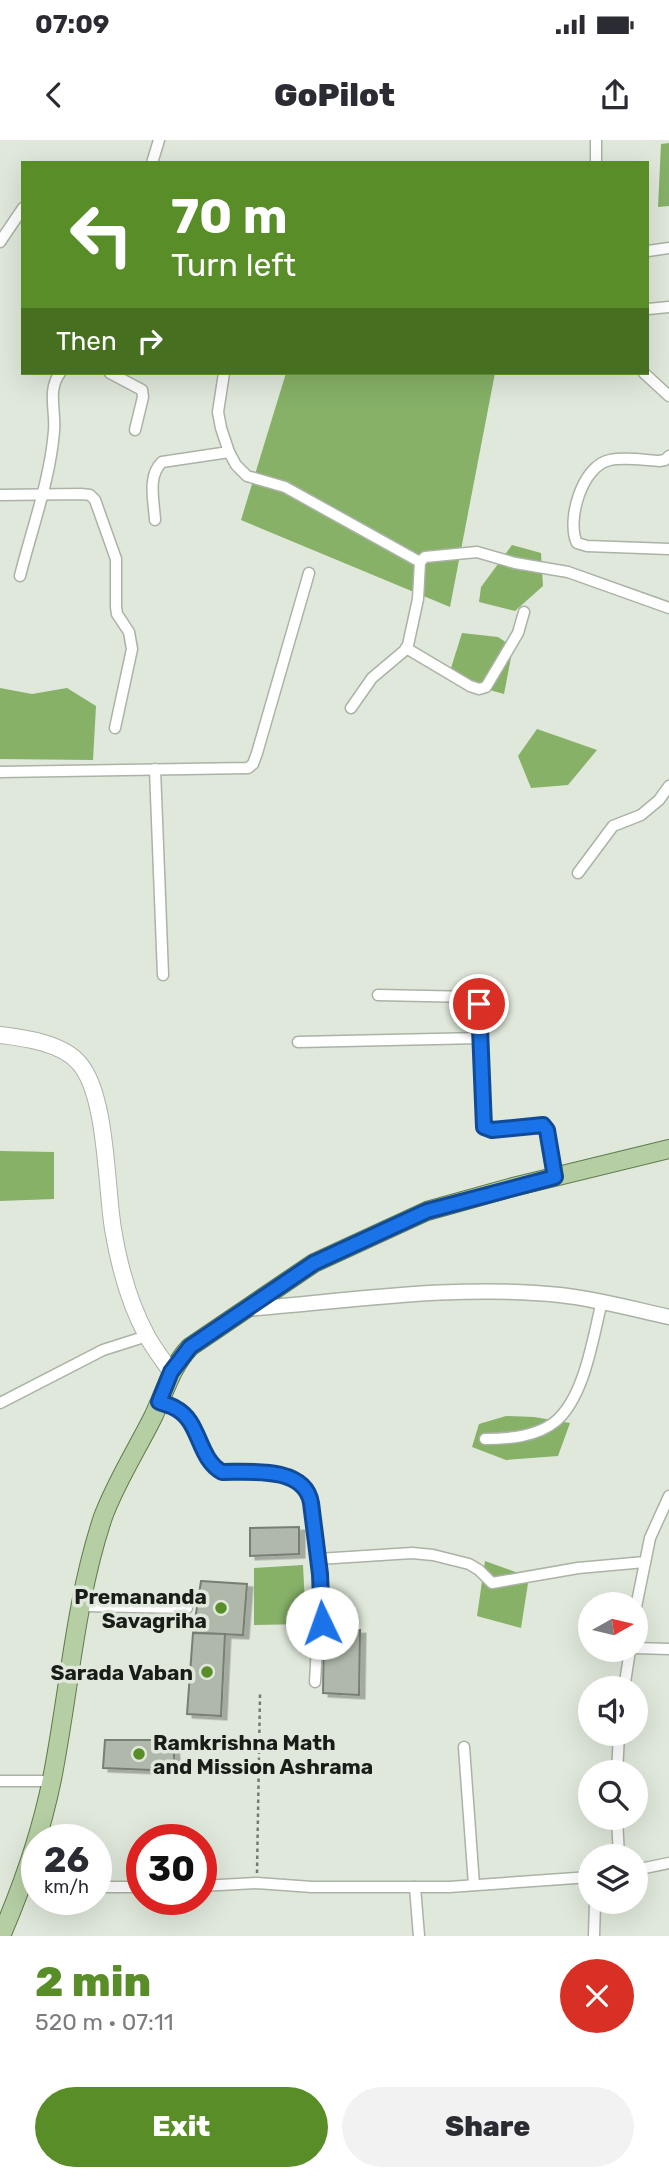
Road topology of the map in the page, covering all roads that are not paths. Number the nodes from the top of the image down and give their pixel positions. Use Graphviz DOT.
graph roads {
  1 [pos="159,140"];
  2 [pos="596,140"];
  3 [pos="153,161"];
  4 [pos="596,161"];
  5 [pos="21,211"];
  6 [pos="0,242"];
  7 [pos="669,248"];
  8 [pos="649,251"];
  9 [pos="669,307"];
  10 [pos="649,309"];
  11 [pos="58,375"];
  12 [pos="114,375"];
  13 [pos="224,375"];
  14 [pos="646,375"];
  15 [pos="669,396"];
  16 [pos="135,430"];
  17 [pos="229,452"];
  18 [pos="669,456"];
  19 [pos="0,495"];
  20 [pos="41,495"];
  21 [pos="155,520"];
  22 [pos="669,549"];
  23 [pos="420,562"];
  24 [pos="309,573"];
  25 [pos="20,576"];
  26 [pos="669,608"];
  27 [pos="524,612"];
  28 [pos="406,648"];
  29 [pos="351,709"];
  30 [pos="115,728"];
  31 [pos="155,769"];
  32 [pos="0,772"];
  33 [pos="669,786"];
  34 [pos="578,873"];
  35 [pos="163,975"];
  36 [pos="378,995"];
  37 [pos="0,1035"];
  38 [pos="480,1038"];
  39 [pos="298,1042"];
  40 [pos="669,1150"];
  41 [pos="555,1177"];
  42 [pos="601,1301"];
  43 [pos="245,1309"];
  44 [pos="669,1317"];
  45 [pos="147,1336"];
  46 [pos="171,1372"];
  47 [pos="159,1402"];
  48 [pos="0,1403"];
  49 [pos="485,1439"];
  50 [pos="669,1496"];
  51 [pos="318,1559"];
  52 [pos="645,1562"];
  53 [pos="639,1592"];
  54 [pos="82,1606"];
  55 [pos="187,1608"];
  56 [pos="648,1648"];
  57 [pos="669,1649"];
  58 [pos="315,1682"];
  59 [pos="464,1747"];
  60 [pos="51,1781"];
  61 [pos="0,1782"];
  62 [pos="42,1824"];
  63 [pos="669,1863"];
  64 [pos="648,1867"];
  65 [pos="578,1878"];
  66 [pos="217,1885"];
  67 [pos="474,1885"];
  68 [pos="415,1887"];
  69 [pos="21,1902"];
  70 [pos="595,1914"];
  71 [pos="1,1936"];
  72 [pos="419,1936"];
  73 [pos="594,1936"];
  1 -- 3 [label="street"];
  2 -- 4 [label="street"];
  5 -- 6 [label="street"];
  7 -- 8 [label="street"];
  9 -- 10 [label="street"];
  11 -- 20 [label="street"];
  12 -- 16 [label="street"];
  13 -- 17 [label="street"];
  14 -- 15 [label="street"];
  17 -- 21 [label="street"];
  17 -- 23 [label="street"];
  18 -- 22 [label="street"];
  19 -- 20 [label="street"];
  20 -- 25 [label="street"];
  20 -- 30 [label="street"];
  23 -- 26 [label="street"];
  23 -- 28 [label="street"];
  24 -- 31 [label="street"];
  27 -- 28 [label="street"];
  28 -- 29 [label="street"];
  31 -- 32 [label="street"];
  31 -- 35 [label="street"];
  33 -- 34 [label="street"];
  36 -- 38 [label="street"];
  37 -- 45 [label="main road"];
  38 -- 39 [label="street"];
  38 -- 41 [label="street"];
  40 -- 41 [label="main road"];
  41 -- 43 [label="main road"];
  42 -- 43 [label="street"];
  42 -- 44 [label="street"];
  42 -- 49 [label="street"];
  43 -- 46 [label="main road"];
  45 -- 46 [label="main road"];
  45 -- 48 [label="street"];
  46 -- 47 [label="main road"];
  47 -- 51 [label="street"];
  47 -- 54 [label="main road"];
  50 -- 52 [label="street"];
  51 -- 52 [label="street"];
  51 -- 58 [label="street"];
  52 -- 53 [label="street"];
  54 -- 55 [label="street"];
  54 -- 60 [label="main road"];
  56 -- 57 [label="street"];
  59 -- 67 [label="street"];
  60 -- 61 [label="street"];
  60 -- 62 [label="main road"];
  63 -- 64 [label="street"];
  65 -- 67 [label="street"];
  66 -- 68 [label="street"];
  67 -- 68 [label="street"];
  68 -- 72 [label="street"];
  69 -- 71 [label="main road"];
  70 -- 73 [label="street"];
}
